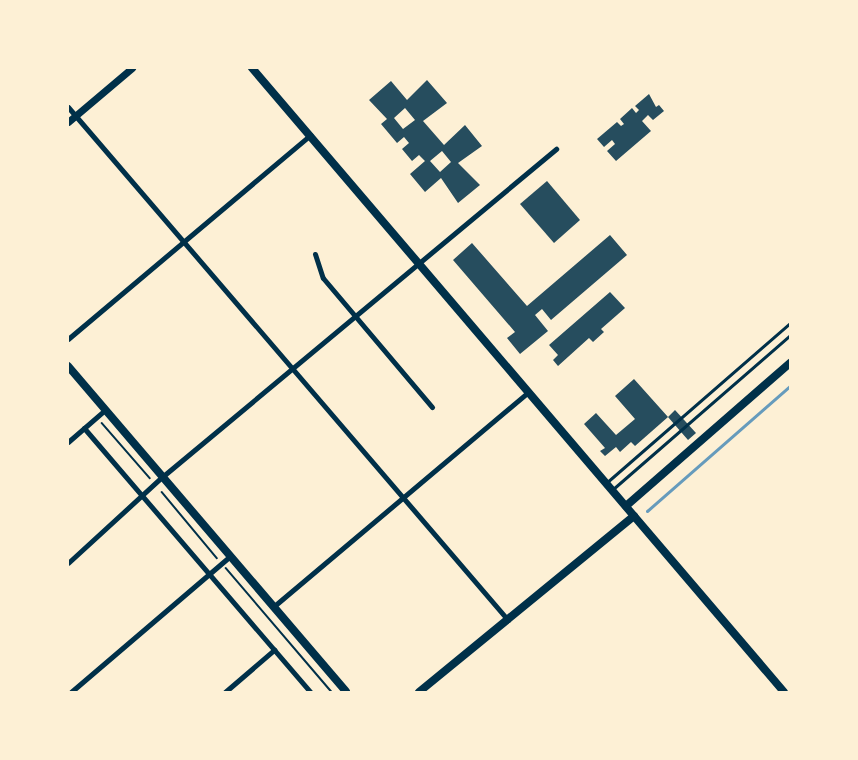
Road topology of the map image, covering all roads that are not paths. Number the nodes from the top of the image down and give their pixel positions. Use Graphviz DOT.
graph roads {
  1 [pos="132,68"];
  2 [pos="252,68"];
  3 [pos="68,106"];
  4 [pos="75,116"];
  5 [pos="68,122"];
  6 [pos="310,135"];
  7 [pos="555,149"];
  8 [pos="183,242"];
  9 [pos="315,254"];
  10 [pos="419,263"];
  11 [pos="354,315"];
  12 [pos="790,323"];
  13 [pos="790,334"];
  14 [pos="68,339"];
  15 [pos="790,363"];
  16 [pos="68,366"];
  17 [pos="291,368"];
  18 [pos="528,392"];
  19 [pos="432,407"];
  20 [pos="105,410"];
  21 [pos="84,428"];
  22 [pos="68,442"];
  23 [pos="162,477"];
  24 [pos="606,483"];
  25 [pos="612,490"];
  26 [pos="144,497"];
  27 [pos="403,498"];
  28 [pos="626,506"];
  29 [pos="634,516"];
  30 [pos="230,556"];
  31 [pos="68,563"];
  32 [pos="209,574"];
  33 [pos="273,607"];
  34 [pos="508,620"];
  35 [pos="274,650"];
  36 [pos="71,693"];
  37 [pos="225,693"];
  38 [pos="310,693"];
  39 [pos="346,693"];
  40 [pos="419,693"];
  41 [pos="784,693"];
  1 -- 4 [label="street"];
  2 -- 6 [label="main road"];
  3 -- 4 [label="street"];
  4 -- 5 [label="street"];
  4 -- 8 [label="street"];
  6 -- 8 [label="street"];
  6 -- 10 [label="main road"];
  7 -- 10 [label="street"];
  8 -- 14 [label="street"];
  8 -- 17 [label="street"];
  9 -- 11 [label="street"];
  10 -- 11 [label="street"];
  10 -- 18 [label="main road"];
  11 -- 17 [label="street"];
  11 -- 19 [label="street"];
  12 -- 24 [label="lane"];
  13 -- 25 [label="lane"];
  15 -- 28 [label="main road"];
  16 -- 20 [label="main road"];
  17 -- 23 [label="street"];
  17 -- 27 [label="street"];
  18 -- 24 [label="main road"];
  18 -- 27 [label="street"];
  20 -- 21 [label="street"];
  20 -- 23 [label="main road"];
  21 -- 22 [label="street"];
  21 -- 26 [label="street"];
  23 -- 26 [label="street"];
  23 -- 30 [label="main road"];
  24 -- 25 [label="main road"];
  25 -- 28 [label="main road"];
  26 -- 31 [label="street"];
  26 -- 32 [label="street"];
  27 -- 33 [label="street"];
  27 -- 34 [label="street"];
  28 -- 29 [label="main road"];
  29 -- 34 [label="main road"];
  29 -- 41 [label="main road"];
  30 -- 32 [label="street"];
  30 -- 33 [label="main road"];
  32 -- 35 [label="street"];
  32 -- 36 [label="street"];
  33 -- 39 [label="main road"];
  34 -- 40 [label="main road"];
  35 -- 37 [label="street"];
  35 -- 38 [label="street"];
}
